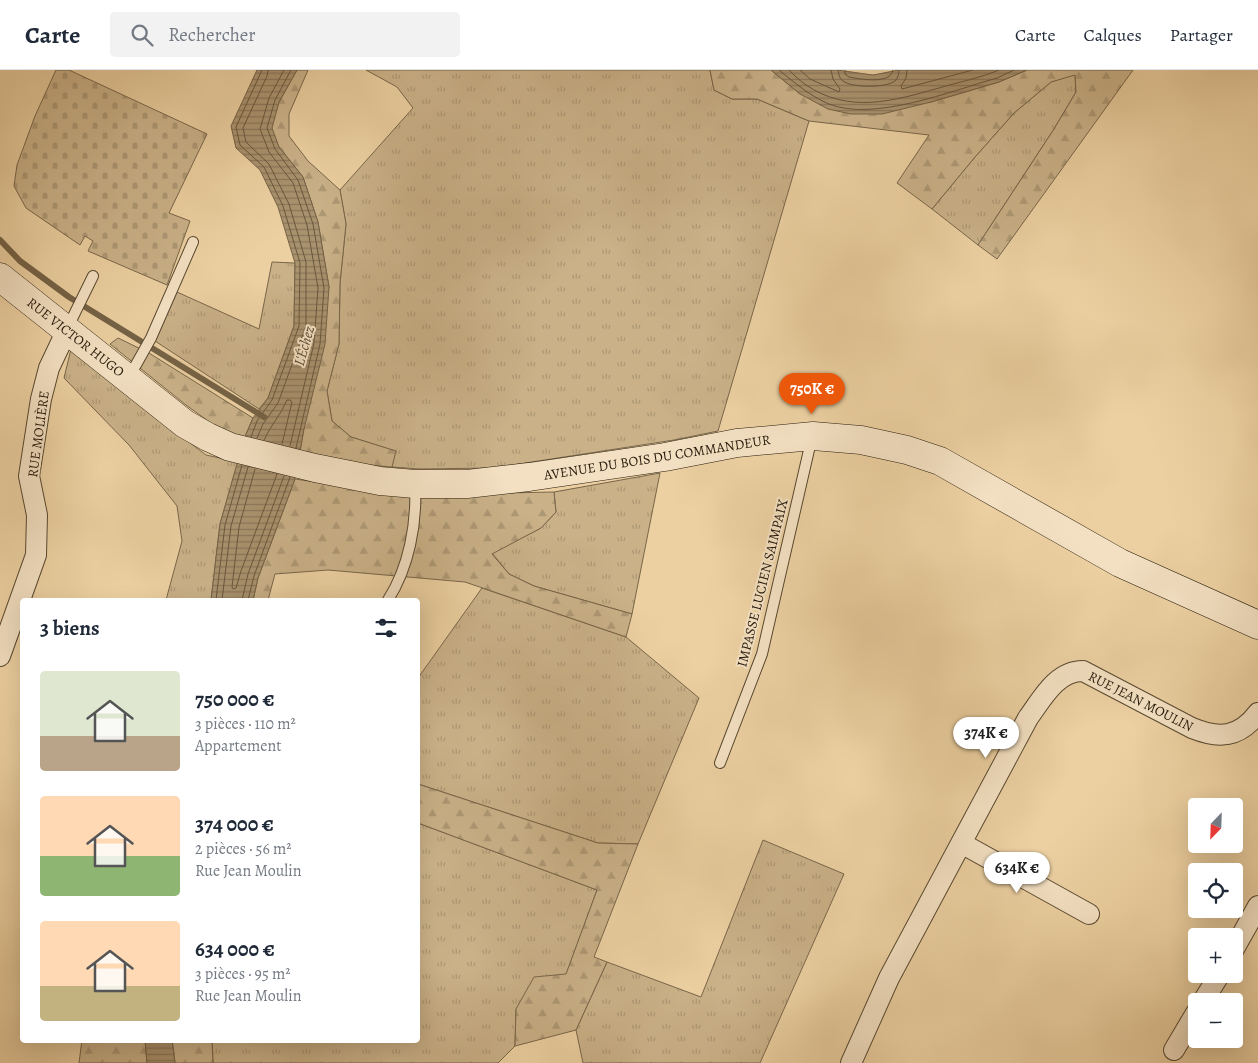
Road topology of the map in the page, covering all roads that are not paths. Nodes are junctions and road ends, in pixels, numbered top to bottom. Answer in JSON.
{"nodes":[{"id":1,"x":193,"y":242,"type":"dead end"},
{"id":2,"x":93,"y":276,"type":"dead end"},
{"id":3,"x":0,"y":277,"type":"edge"},
{"id":4,"x":71,"y":321,"type":"junction"},
{"id":5,"x":128,"y":378,"type":"junction"},
{"id":6,"x":812,"y":436,"type":"junction"},
{"id":7,"x":314,"y":468,"type":"joint"},
{"id":8,"x":415,"y":484,"type":"junction"},
{"id":9,"x":389,"y":598,"type":"edge"},
{"id":10,"x":1257,"y":620,"type":"edge"},
{"id":11,"x":4,"y":631,"type":"edge"},
{"id":12,"x":0,"y":656,"type":"edge"},
{"id":13,"x":1255,"y":724,"type":"edge"},
{"id":14,"x":720,"y":763,"type":"dead end"},
{"id":15,"x":961,"y":844,"type":"junction"},
{"id":16,"x":1258,"y":906,"type":"edge"},
{"id":17,"x":1089,"y":914,"type":"dead end"},
{"id":18,"x":1243,"y":933,"type":"edge"},
{"id":19,"x":1188,"y":1026,"type":"edge"},
{"id":20,"x":1174,"y":1050,"type":"dead end"},
{"id":21,"x":851,"y":1063,"type":"edge"}],
"edges":[{"from":1,"to":5,"type":"lane","name":"RUE VICTOR HUGO"},
{"from":2,"to":4,"type":"lane"},
{"from":3,"to":4,"type":"main road","name":"RUE VICTOR HUGO"},
{"from":4,"to":5,"type":"main road","name":"RUE VICTOR HUGO"},
{"from":4,"to":11,"type":"street","name":"RUE MOLIÈRE"},
{"from":5,"to":7,"type":"main road","name":"RUE VICTOR HUGO"},
{"from":6,"to":8,"type":"main road","name":"AVENUE DU BOIS DU COMMANDEUR"},
{"from":6,"to":10,"type":"main road","name":"AVENUE DU BOIS DU COMMANDEUR"},
{"from":6,"to":14,"type":"lane","name":"IMPASSE LUCIEN SAIMPAIX"},
{"from":7,"to":8,"type":"main road","name":"AVENUE DU BOIS DU COMMANDEUR"},
{"from":8,"to":9,"type":"lane"},
{"from":11,"to":12,"type":"street","name":"RUE MOLIÈRE"},
{"from":13,"to":15,"type":"street","name":"RUE JEAN MOULIN"},
{"from":15,"to":17,"type":"street"},
{"from":15,"to":21,"type":"street","name":"RUE JEAN MOULIN"},
{"from":16,"to":18,"type":"street"},
{"from":19,"to":20,"type":"street"}]}
